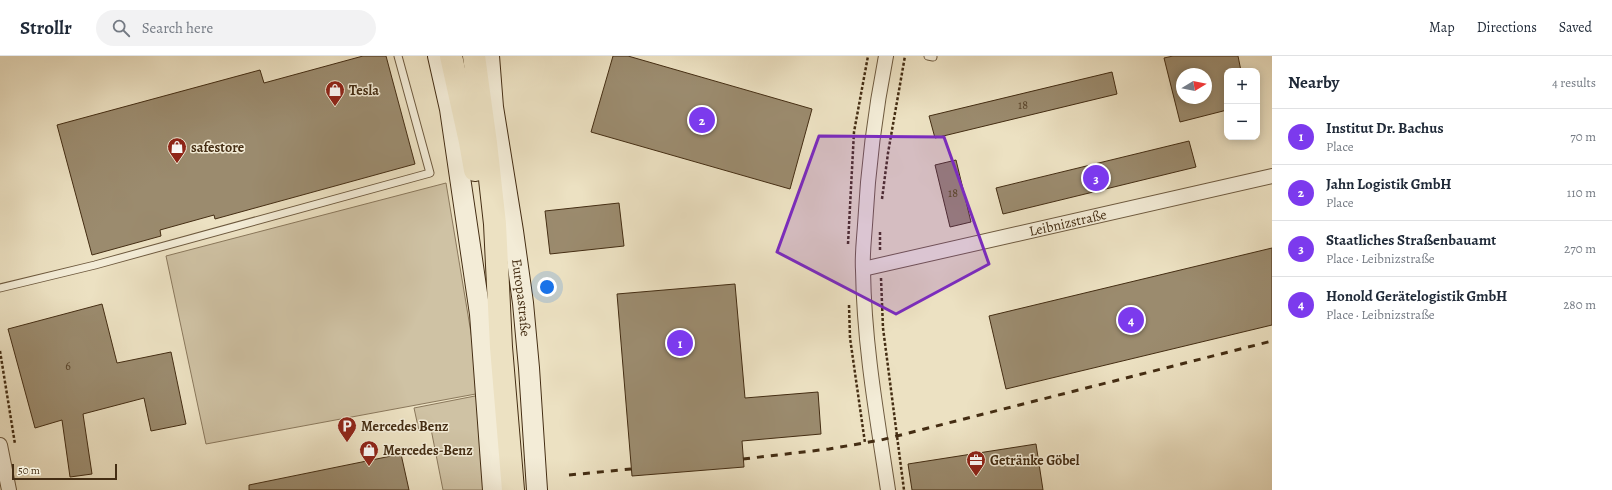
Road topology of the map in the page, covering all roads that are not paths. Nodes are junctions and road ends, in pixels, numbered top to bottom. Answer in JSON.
{"nodes":[{"id":1,"x":398,"y":56,"type":"edge"},
{"id":2,"x":438,"y":56,"type":"edge"},
{"id":3,"x":444,"y":56,"type":"edge"},
{"id":4,"x":451,"y":56,"type":"edge"},
{"id":5,"x":474,"y":56,"type":"edge"},
{"id":6,"x":481,"y":56,"type":"edge"},
{"id":7,"x":489,"y":56,"type":"edge"},
{"id":8,"x":886,"y":56,"type":"edge"},
{"id":9,"x":492,"y":107,"type":"junction"},
{"id":10,"x":450,"y":109,"type":"junction"},
{"id":11,"x":1272,"y":176,"type":"edge"},
{"id":12,"x":862,"y":268,"type":"junction"},
{"id":13,"x":0,"y":288,"type":"edge"},
{"id":14,"x":501,"y":347,"type":"junction"},
{"id":15,"x":0,"y":445,"type":"edge"},
{"id":16,"x":2,"y":467,"type":"edge"},
{"id":17,"x":9,"y":490,"type":"edge"},
{"id":18,"x":493,"y":490,"type":"edge"},
{"id":19,"x":512,"y":490,"type":"edge"},
{"id":20,"x":537,"y":490,"type":"edge"},
{"id":21,"x":888,"y":490,"type":"edge"}],
"edges":[{"from":1,"to":13,"type":"lane"},
{"from":2,"to":10,"type":"street"},
{"from":3,"to":10,"type":"highway"},
{"from":4,"to":14,"type":"highway","name":"Europastraße"},
{"from":5,"to":14,"type":"highway","name":"Europastraße"},
{"from":6,"to":9,"type":"highway"},
{"from":7,"to":9,"type":"street","name":"Europastraße"},
{"from":8,"to":12,"type":"street"},
{"from":9,"to":20,"type":"street","name":"Europastraße"},
{"from":10,"to":18,"type":"street"},
{"from":11,"to":12,"type":"street","name":"Leibnizstraße"},
{"from":12,"to":21,"type":"street"},
{"from":14,"to":19,"type":"highway","name":"Europastraße"},
{"from":15,"to":16,"type":"street"},
{"from":16,"to":17,"type":"street"}]}
